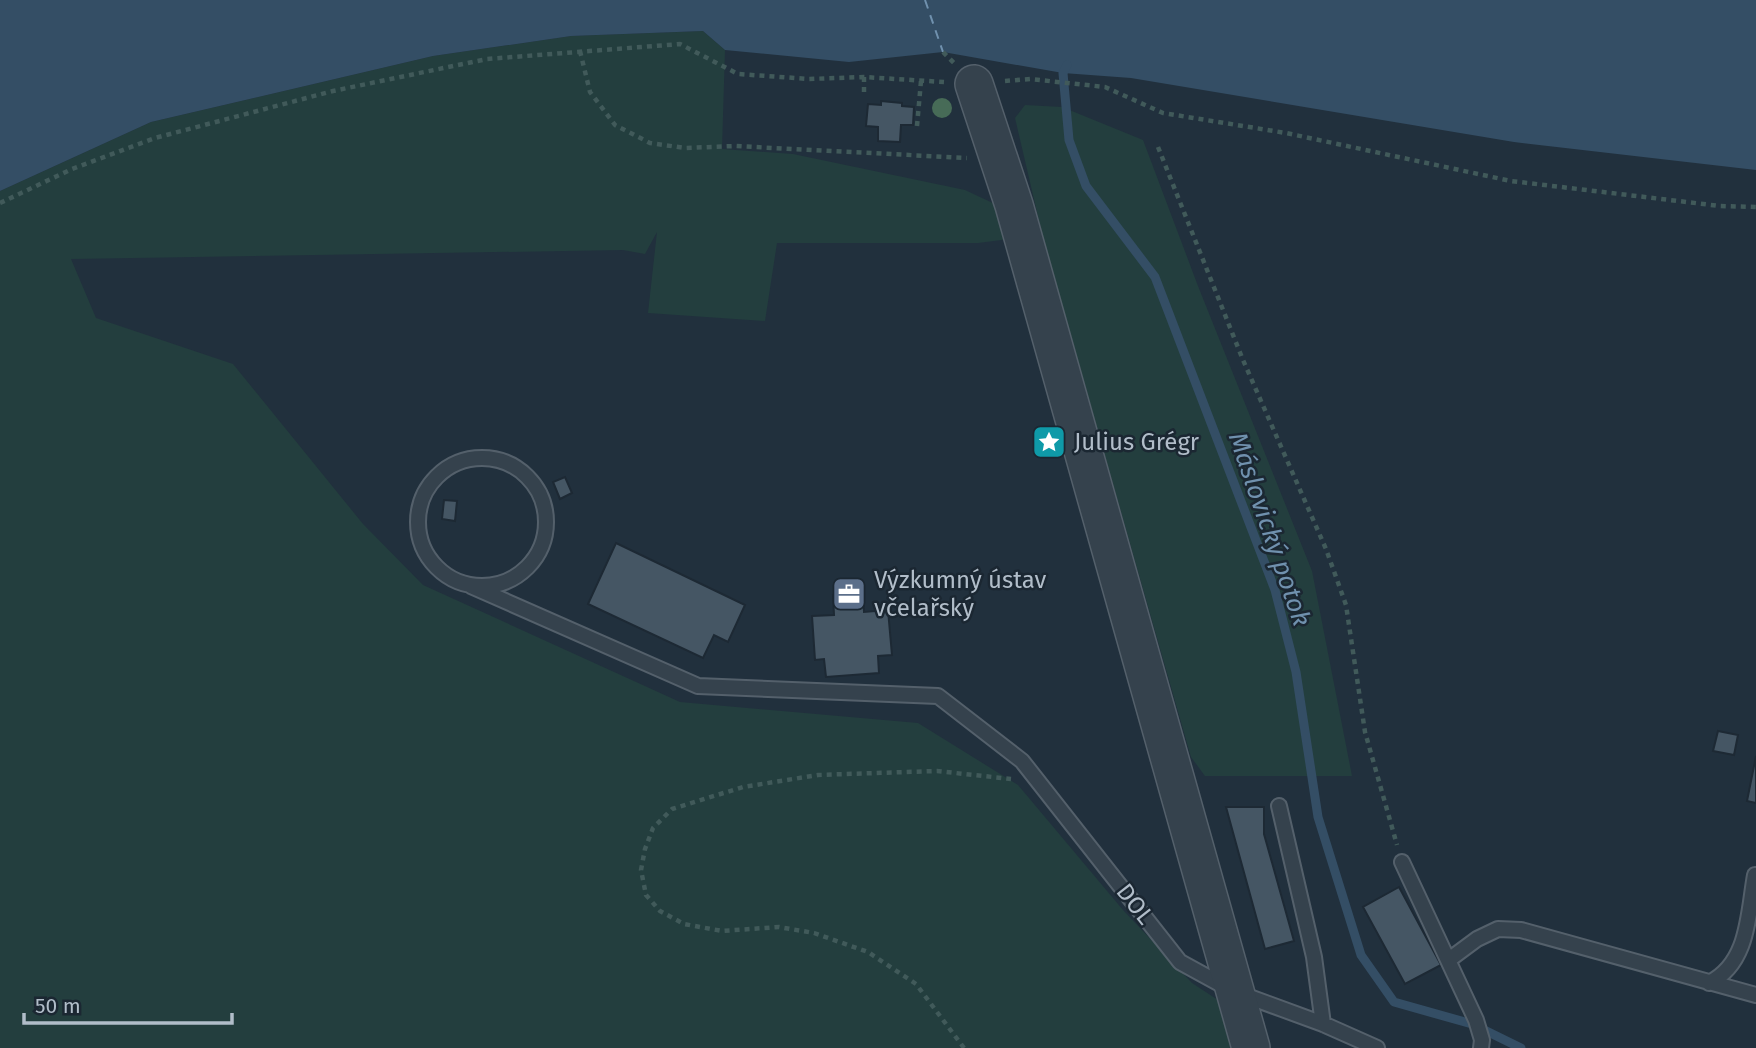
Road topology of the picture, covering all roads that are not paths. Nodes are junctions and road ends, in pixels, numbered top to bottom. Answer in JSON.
{"nodes":[{"id":1,"x":974,"y":83,"type":"dead end"},
{"id":2,"x":471,"y":586,"type":"junction"},
{"id":3,"x":1279,"y":806,"type":"dead end"},
{"id":4,"x":1402,"y":862,"type":"road end"},
{"id":5,"x":1755,"y":874,"type":"edge"},
{"id":6,"x":1450,"y":959,"type":"junction"},
{"id":7,"x":1709,"y":983,"type":"junction"},
{"id":8,"x":1233,"y":990,"type":"junction"},
{"id":9,"x":1756,"y":995,"type":"edge"},
{"id":10,"x":1323,"y":1024,"type":"junction"},
{"id":11,"x":1481,"y":1044,"type":"edge"},
{"id":12,"x":1251,"y":1048,"type":"edge"},
{"id":13,"x":1377,"y":1048,"type":"edge"}],
"edges":[{"from":1,"to":8,"type":"street"},
{"from":2,"to":2,"type":"lane"},
{"from":2,"to":8,"type":"lane","name":"DOL"},
{"from":3,"to":10,"type":"lane"},
{"from":4,"to":6,"type":"lane"},
{"from":5,"to":7,"type":"lane"},
{"from":6,"to":7,"type":"lane"},
{"from":6,"to":11,"type":"lane"},
{"from":7,"to":9,"type":"lane"},
{"from":8,"to":10,"type":"lane","name":"DOL"},
{"from":8,"to":12,"type":"street"},
{"from":10,"to":13,"type":"lane","name":"DOL"}]}
